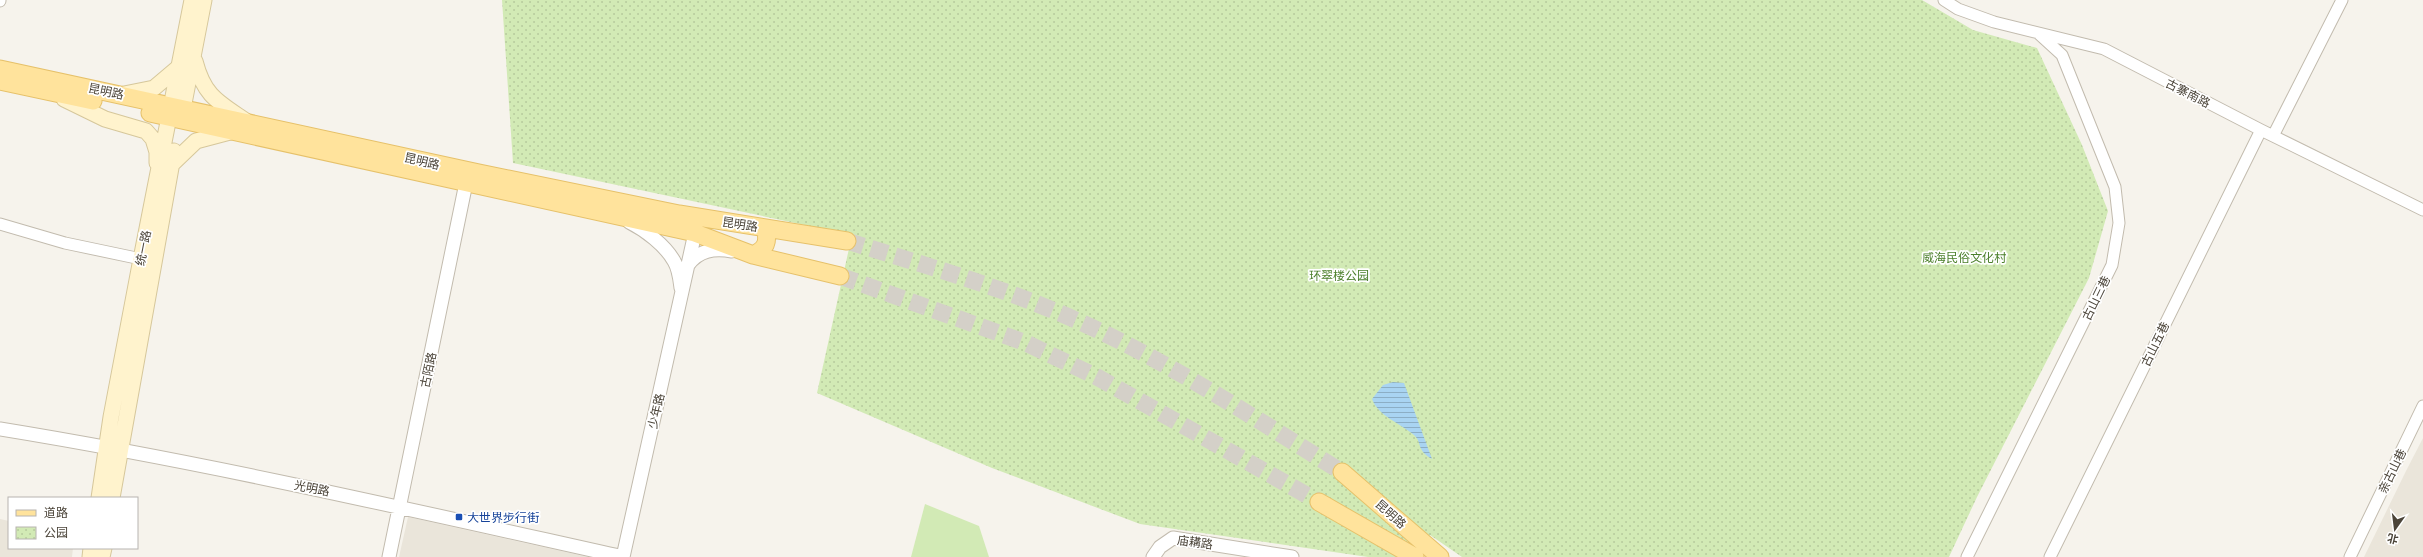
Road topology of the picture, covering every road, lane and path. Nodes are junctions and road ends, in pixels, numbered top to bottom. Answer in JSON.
{"nodes":[{"id":1,"x":192,"y":0,"type":"edge"},
{"id":2,"x":204,"y":0,"type":"edge"},
{"id":3,"x":1944,"y":0,"type":"edge"},
{"id":4,"x":2342,"y":0,"type":"edge"},
{"id":5,"x":2039,"y":34,"type":"junction"},
{"id":6,"x":193,"y":56,"type":"junction"},
{"id":7,"x":180,"y":66,"type":"junction"},
{"id":8,"x":0,"y":69,"type":"edge"},
{"id":9,"x":0,"y":81,"type":"edge"},
{"id":10,"x":51,"y":92,"type":"junction"},
{"id":11,"x":122,"y":95,"type":"junction"},
{"id":12,"x":177,"y":112,"type":"junction"},
{"id":13,"x":246,"y":122,"type":"junction"},
{"id":14,"x":2260,"y":130,"type":"junction"},
{"id":15,"x":232,"y":131,"type":"junction"},
{"id":16,"x":2273,"y":136,"type":"junction"},
{"id":17,"x":172,"y":164,"type":"junction"},
{"id":18,"x":158,"y":176,"type":"junction"},
{"id":19,"x":466,"y":183,"type":"junction"},
{"id":20,"x":2423,"y":210,"type":"edge"},
{"id":21,"x":679,"y":214,"type":"junction"},
{"id":22,"x":617,"y":215,"type":"junction"},
{"id":23,"x":0,"y":224,"type":"edge"},
{"id":24,"x":765,"y":228,"type":"junction"},
{"id":25,"x":695,"y":233,"type":"junction"},
{"id":26,"x":847,"y":241,"type":"tunnel mouth"},
{"id":27,"x":753,"y":256,"type":"junction"},
{"id":28,"x":141,"y":259,"type":"junction"},
{"id":29,"x":688,"y":265,"type":"junction"},
{"id":30,"x":840,"y":276,"type":"tunnel mouth"},
{"id":31,"x":682,"y":292,"type":"junction"},
{"id":32,"x":2423,"y":406,"type":"edge"},
{"id":33,"x":0,"y":429,"type":"edge"},
{"id":34,"x":114,"y":448,"type":"junction"},
{"id":35,"x":1342,"y":472,"type":"tunnel mouth"},
{"id":36,"x":99,"y":497,"type":"edge"},
{"id":37,"x":112,"y":497,"type":"edge"},
{"id":38,"x":1319,"y":502,"type":"tunnel mouth"},
{"id":39,"x":400,"y":506,"type":"junction"},
{"id":40,"x":389,"y":557,"type":"edge"},
{"id":41,"x":623,"y":557,"type":"edge"},
{"id":42,"x":1153,"y":557,"type":"edge"},
{"id":43,"x":1292,"y":557,"type":"edge"},
{"id":44,"x":1415,"y":557,"type":"edge"},
{"id":45,"x":1440,"y":557,"type":"edge"},
{"id":46,"x":1967,"y":557,"type":"edge"},
{"id":47,"x":2050,"y":557,"type":"edge"},
{"id":48,"x":2350,"y":557,"type":"edge"}],
"edges":[{"from":1,"to":7,"type":"main road","name":"统一路"},
{"from":2,"to":6,"type":"main road","name":"统一路"},
{"from":3,"to":5,"type":"street","name":"古寨南路"},
{"from":4,"to":16,"type":"street"},
{"from":5,"to":14,"type":"street","name":"古寨南路"},
{"from":5,"to":46,"type":"street","name":"古山三巷"},
{"from":6,"to":12,"type":"main road","name":"统一路"},
{"from":6,"to":13,"type":"main road"},
{"from":7,"to":11,"type":"main road"},
{"from":7,"to":12,"type":"main road","name":"统一路"},
{"from":8,"to":11,"type":"main road","name":"昆明路"},
{"from":9,"to":10,"type":"main road","name":"昆明路"},
{"from":10,"to":12,"type":"main road","name":"昆明路"},
{"from":10,"to":18,"type":"main road"},
{"from":11,"to":12,"type":"main road","name":"昆明路"},
{"from":12,"to":13,"type":"main road","name":"昆明路"},
{"from":12,"to":15,"type":"main road","name":"昆明路"},
{"from":12,"to":17,"type":"main road","name":"统一路"},
{"from":12,"to":18,"type":"main road","name":"统一路"},
{"from":13,"to":21,"type":"main road","name":"昆明路"},
{"from":14,"to":16,"type":"street","name":"古寨南路"},
{"from":14,"to":47,"type":"street","name":"古山五巷"},
{"from":15,"to":17,"type":"main road"},
{"from":15,"to":19,"type":"main road","name":"昆明路"},
{"from":16,"to":20,"type":"street","name":"古寨南路"},
{"from":17,"to":34,"type":"main road","name":"统一路"},
{"from":18,"to":28,"type":"main road","name":"统一路"},
{"from":19,"to":22,"type":"main road","name":"昆明路"},
{"from":19,"to":39,"type":"street","name":"古陌路"},
{"from":21,"to":24,"type":"main road","name":"昆明路"},
{"from":21,"to":25,"type":"street"},
{"from":22,"to":25,"type":"main road","name":"昆明路"},
{"from":22,"to":31,"type":"street"},
{"from":23,"to":28,"type":"street"},
{"from":24,"to":26,"type":"main road","name":"昆明路"},
{"from":24,"to":27,"type":"main road"},
{"from":25,"to":27,"type":"main road","name":"昆明路"},
{"from":25,"to":29,"type":"street","name":"少年路"},
{"from":27,"to":29,"type":"street"},
{"from":27,"to":30,"type":"main road","name":"昆明路"},
{"from":28,"to":34,"type":"main road","name":"统一路"},
{"from":29,"to":31,"type":"street","name":"少年路"},
{"from":31,"to":41,"type":"street","name":"少年路"},
{"from":32,"to":48,"type":"street","name":"亲古山巷"},
{"from":33,"to":34,"type":"street","name":"光明路"},
{"from":34,"to":36,"type":"main road","name":"统一路"},
{"from":34,"to":37,"type":"main road","name":"统一路"},
{"from":34,"to":39,"type":"street","name":"光明路"},
{"from":35,"to":45,"type":"main road","name":"昆明路"},
{"from":38,"to":44,"type":"main road","name":"昆明路"},
{"from":39,"to":40,"type":"street","name":"古陌路"},
{"from":39,"to":41,"type":"street","name":"光明路"},
{"from":42,"to":43,"type":"street","name":"庙耩路"}]}
